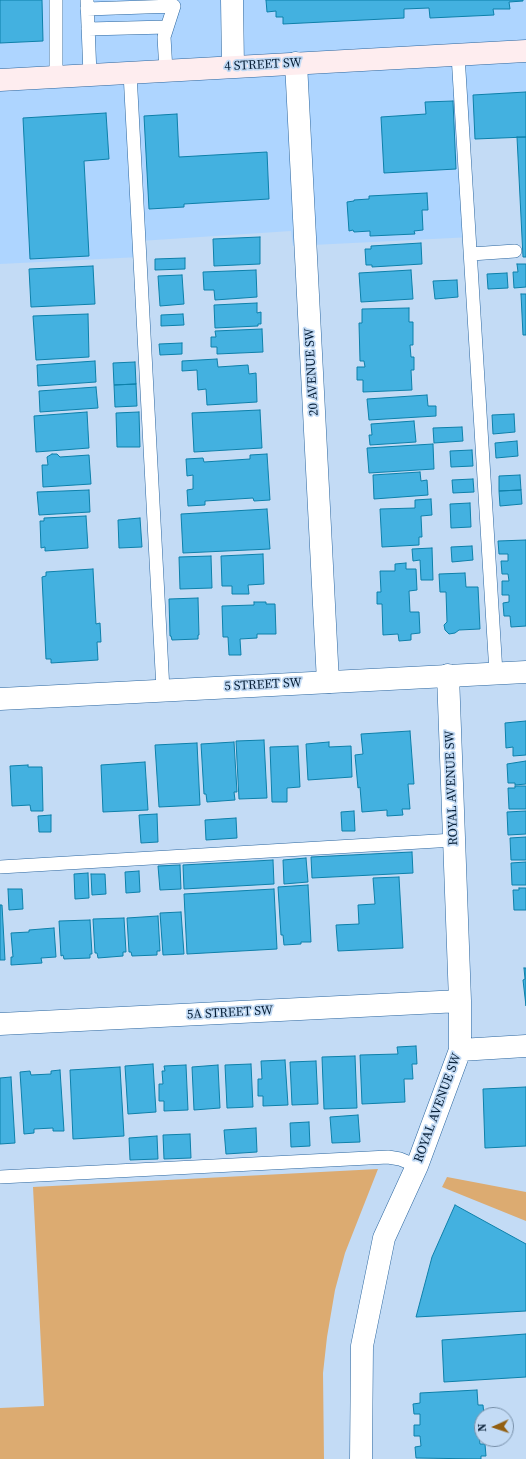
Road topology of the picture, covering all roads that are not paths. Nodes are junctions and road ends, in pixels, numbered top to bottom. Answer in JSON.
{"nodes":[{"id":1,"x":56,"y":0,"type":"edge"},
{"id":2,"x":232,"y":0,"type":"edge"},
{"id":3,"x":87,"y":4,"type":"edge"},
{"id":4,"x":167,"y":27,"type":"junction"},
{"id":5,"x":88,"y":29,"type":"junction"},
{"id":6,"x":526,"y":51,"type":"edge"},
{"id":7,"x":458,"y":55,"type":"junction"},
{"id":8,"x":296,"y":63,"type":"junction"},
{"id":9,"x":233,"y":66,"type":"junction"},
{"id":10,"x":166,"y":71,"type":"junction"},
{"id":11,"x":130,"y":73,"type":"junction"},
{"id":12,"x":90,"y":75,"type":"junction"},
{"id":13,"x":56,"y":77,"type":"junction"},
{"id":14,"x":0,"y":80,"type":"edge"},
{"id":15,"x":515,"y":251,"type":"dead end"},
{"id":16,"x":471,"y":254,"type":"junction"},
{"id":17,"x":526,"y":672,"type":"edge"},
{"id":18,"x":496,"y":673,"type":"junction"},
{"id":19,"x":448,"y":675,"type":"junction"},
{"id":20,"x":328,"y":682,"type":"junction"},
{"id":21,"x":164,"y":690,"type":"junction"},
{"id":22,"x":0,"y":699,"type":"edge"},
{"id":23,"x":454,"y":840,"type":"junction"},
{"id":24,"x":0,"y":867,"type":"edge"},
{"id":25,"x":460,"y":1001,"type":"junction"},
{"id":26,"x":0,"y":1024,"type":"edge"},
{"id":27,"x":526,"y":1046,"type":"edge"},
{"id":28,"x":460,"y":1050,"type":"junction"},
{"id":29,"x":417,"y":1166,"type":"junction"},
{"id":30,"x":0,"y":1177,"type":"edge"},
{"id":31,"x":361,"y":1459,"type":"edge"}],
"edges":[{"from":1,"to":13,"type":"lane"},
{"from":2,"to":9,"type":"street"},
{"from":3,"to":4,"type":"lane"},
{"from":3,"to":5,"type":"lane"},
{"from":4,"to":5,"type":"lane"},
{"from":4,"to":10,"type":"lane"},
{"from":5,"to":12,"type":"lane"},
{"from":6,"to":7,"type":"main road","name":"4 STREET SW"},
{"from":7,"to":8,"type":"main road","name":"4 STREET SW"},
{"from":7,"to":16,"type":"lane"},
{"from":8,"to":9,"type":"main road","name":"4 STREET SW"},
{"from":8,"to":20,"type":"street","name":"20 AVENUE SW"},
{"from":9,"to":10,"type":"main road","name":"4 STREET SW"},
{"from":10,"to":11,"type":"main road","name":"4 STREET SW"},
{"from":11,"to":12,"type":"main road","name":"4 STREET SW"},
{"from":11,"to":21,"type":"lane"},
{"from":12,"to":13,"type":"main road","name":"4 STREET SW"},
{"from":13,"to":14,"type":"main road","name":"4 STREET SW"},
{"from":15,"to":16,"type":"lane"},
{"from":16,"to":18,"type":"lane"},
{"from":17,"to":18,"type":"street","name":"5 STREET SW"},
{"from":18,"to":19,"type":"street","name":"5 STREET SW"},
{"from":19,"to":20,"type":"street","name":"5 STREET SW"},
{"from":19,"to":23,"type":"street","name":"ROYAL AVENUE SW"},
{"from":20,"to":21,"type":"street","name":"5 STREET SW"},
{"from":21,"to":22,"type":"street","name":"5 STREET SW"},
{"from":23,"to":24,"type":"lane"},
{"from":23,"to":25,"type":"street","name":"ROYAL AVENUE SW"},
{"from":25,"to":26,"type":"street","name":"5A STREET SW"},
{"from":25,"to":28,"type":"street","name":"ROYAL AVENUE SW"},
{"from":27,"to":28,"type":"street"},
{"from":28,"to":29,"type":"street","name":"ROYAL AVENUE SW"},
{"from":29,"to":30,"type":"lane"},
{"from":29,"to":31,"type":"street","name":"ROYAL AVENUE SW"}]}
